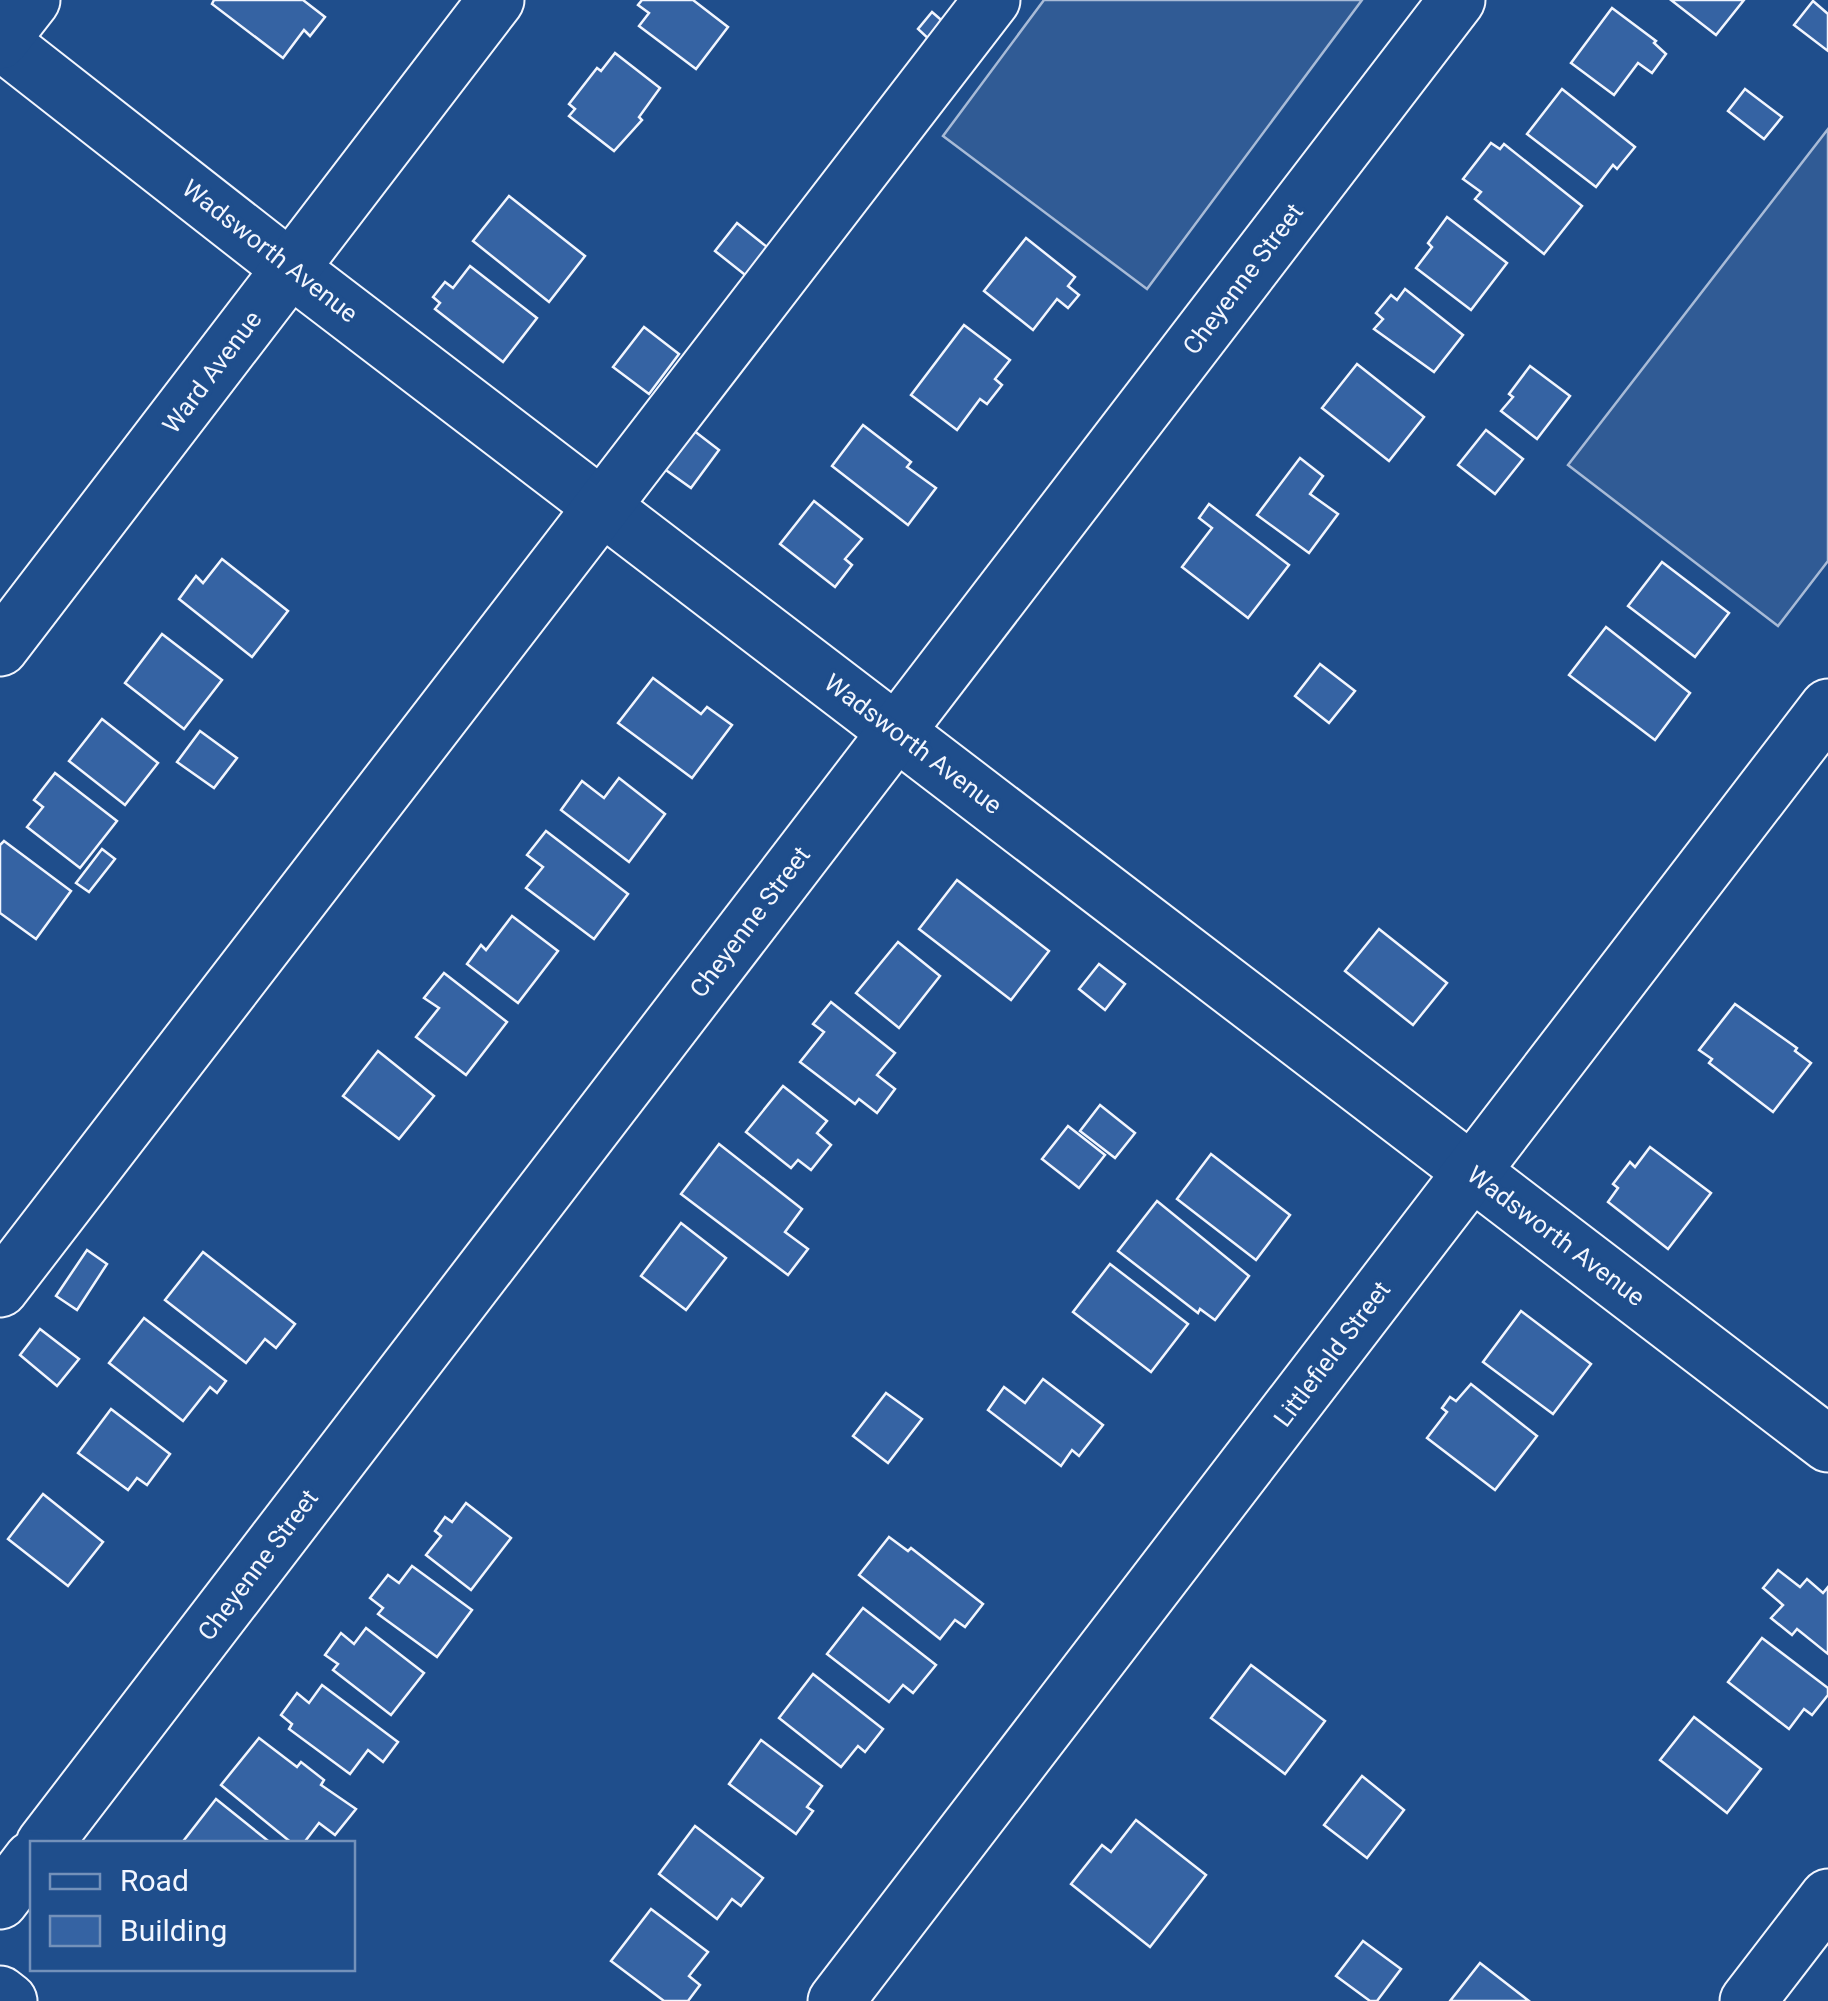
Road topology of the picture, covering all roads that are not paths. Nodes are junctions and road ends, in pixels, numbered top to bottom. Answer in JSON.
{"nodes":[{"id":1,"x":32,"y":0,"type":"edge"},
{"id":2,"x":496,"y":0,"type":"edge"},
{"id":3,"x":992,"y":0,"type":"edge"},
{"id":4,"x":1457,"y":0,"type":"edge"},
{"id":5,"x":0,"y":41,"type":"edge"},
{"id":6,"x":291,"y":269,"type":"junction"},
{"id":7,"x":602,"y":506,"type":"junction"},
{"id":8,"x":0,"y":648,"type":"edge"},
{"id":9,"x":1828,"y":707,"type":"edge"},
{"id":10,"x":896,"y":731,"type":"junction"},
{"id":11,"x":1472,"y":1171,"type":"junction"},
{"id":12,"x":0,"y":1289,"type":"edge"},
{"id":13,"x":1828,"y":1444,"type":"edge"},
{"id":14,"x":46,"y":1841,"type":"edge"},
{"id":15,"x":30,"y":1861,"type":"edge"},
{"id":16,"x":1828,"y":1897,"type":"edge"},
{"id":17,"x":0,"y":1901,"type":"edge"},
{"id":18,"x":0,"y":1994,"type":"edge"},
{"id":19,"x":9,"y":2001,"type":"edge"},
{"id":20,"x":836,"y":2001,"type":"edge"},
{"id":21,"x":1748,"y":2001,"type":"edge"}],
"edges":[{"from":1,"to":5,"type":"street"},
{"from":2,"to":6,"type":"street","name":"Ward Avenue"},
{"from":3,"to":7,"type":"street"},
{"from":4,"to":10,"type":"street","name":"Cheyenne Street"},
{"from":5,"to":6,"type":"street","name":"Wadsworth Avenue"},
{"from":6,"to":7,"type":"street","name":"Wadsworth Avenue"},
{"from":6,"to":8,"type":"street","name":"Ward Avenue"},
{"from":7,"to":10,"type":"street","name":"Wadsworth Avenue"},
{"from":7,"to":12,"type":"street"},
{"from":9,"to":11,"type":"street","name":"Littlefield Street"},
{"from":10,"to":11,"type":"street","name":"Wadsworth Avenue"},
{"from":10,"to":14,"type":"street","name":"Cheyenne Street"},
{"from":11,"to":13,"type":"street","name":"Wadsworth Avenue"},
{"from":11,"to":20,"type":"street","name":"Littlefield Street"},
{"from":15,"to":17,"type":"street"},
{"from":16,"to":21,"type":"street"},
{"from":18,"to":19,"type":"street"}]}
